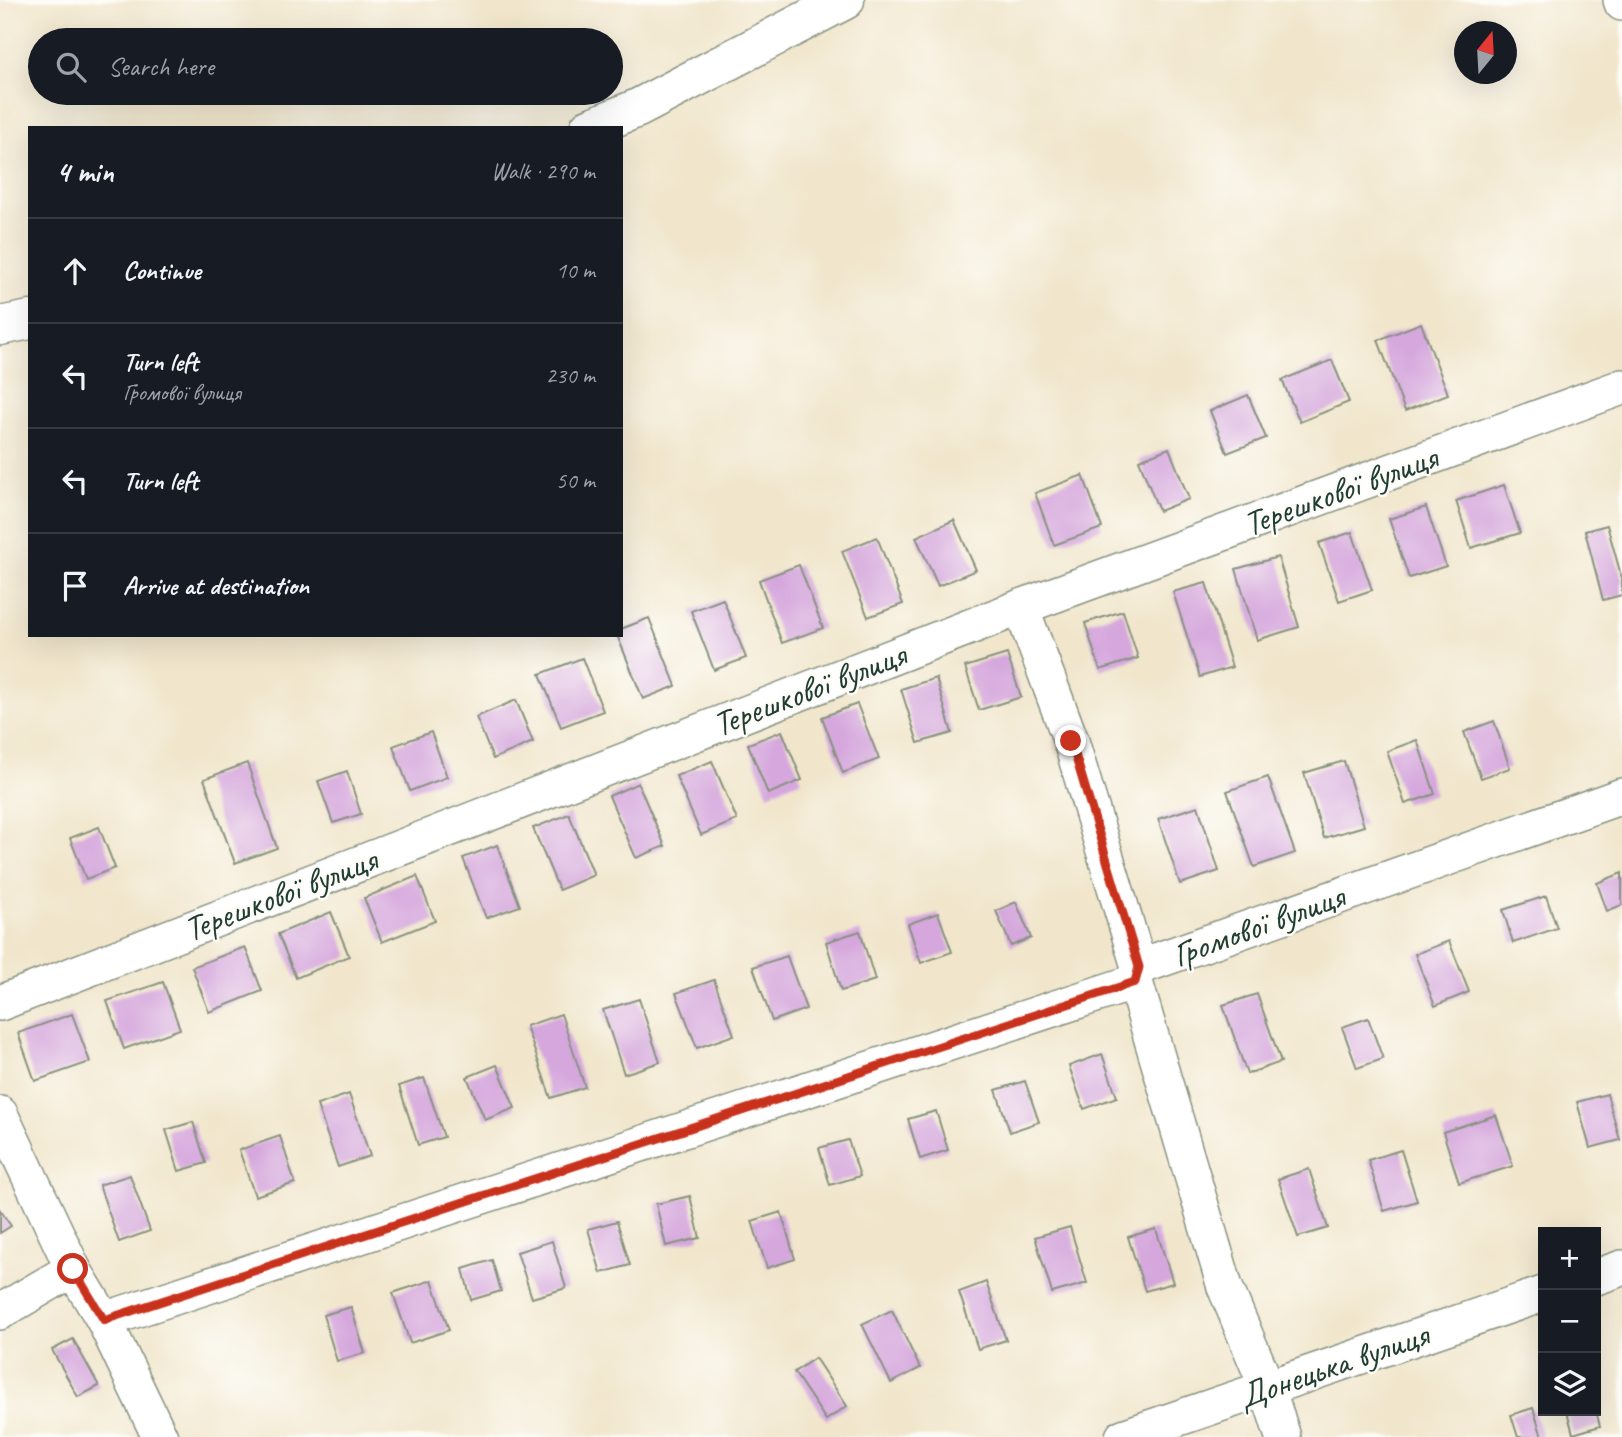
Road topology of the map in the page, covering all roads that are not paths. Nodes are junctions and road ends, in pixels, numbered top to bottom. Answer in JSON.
{"nodes":[{"id":1,"x":845,"y":0,"type":"edge"},
{"id":2,"x":594,"y":126,"type":"edge"},
{"id":3,"x":28,"y":320,"type":"edge"},
{"id":4,"x":0,"y":326,"type":"edge"},
{"id":5,"x":1622,"y":387,"type":"edge"},
{"id":6,"x":1021,"y":607,"type":"junction"},
{"id":7,"x":1622,"y":796,"type":"edge"},
{"id":8,"x":1137,"y":975,"type":"junction"},
{"id":9,"x":0,"y":1003,"type":"edge"},
{"id":10,"x":0,"y":1114,"type":"edge"},
{"id":11,"x":1622,"y":1268,"type":"edge"},
{"id":12,"x":73,"y":1269,"type":"junction"},
{"id":13,"x":1601,"y":1275,"type":"edge"},
{"id":14,"x":1538,"y":1296,"type":"edge"},
{"id":15,"x":0,"y":1312,"type":"edge"},
{"id":16,"x":104,"y":1320,"type":"junction"},
{"id":17,"x":1267,"y":1387,"type":"junction"},
{"id":18,"x":160,"y":1437,"type":"edge"},
{"id":19,"x":1122,"y":1437,"type":"edge"},
{"id":20,"x":1283,"y":1437,"type":"edge"}],
"edges":[{"from":1,"to":2,"type":"street"},
{"from":3,"to":4,"type":"street"},
{"from":5,"to":6,"type":"street","name":"Терешкової вулиця"},
{"from":6,"to":8,"type":"street"},
{"from":6,"to":9,"type":"street","name":"Терешкової вулиця"},
{"from":7,"to":8,"type":"street","name":"Громової вулиця"},
{"from":8,"to":16,"type":"street","name":"Громової вулиця"},
{"from":8,"to":17,"type":"street"},
{"from":10,"to":12,"type":"street"},
{"from":11,"to":13,"type":"street"},
{"from":12,"to":15,"type":"street"},
{"from":12,"to":16,"type":"street"},
{"from":14,"to":17,"type":"street","name":"Донецька вулиця"},
{"from":16,"to":18,"type":"street"},
{"from":17,"to":19,"type":"street","name":"Донецька вулиця"},
{"from":17,"to":20,"type":"street"}]}
